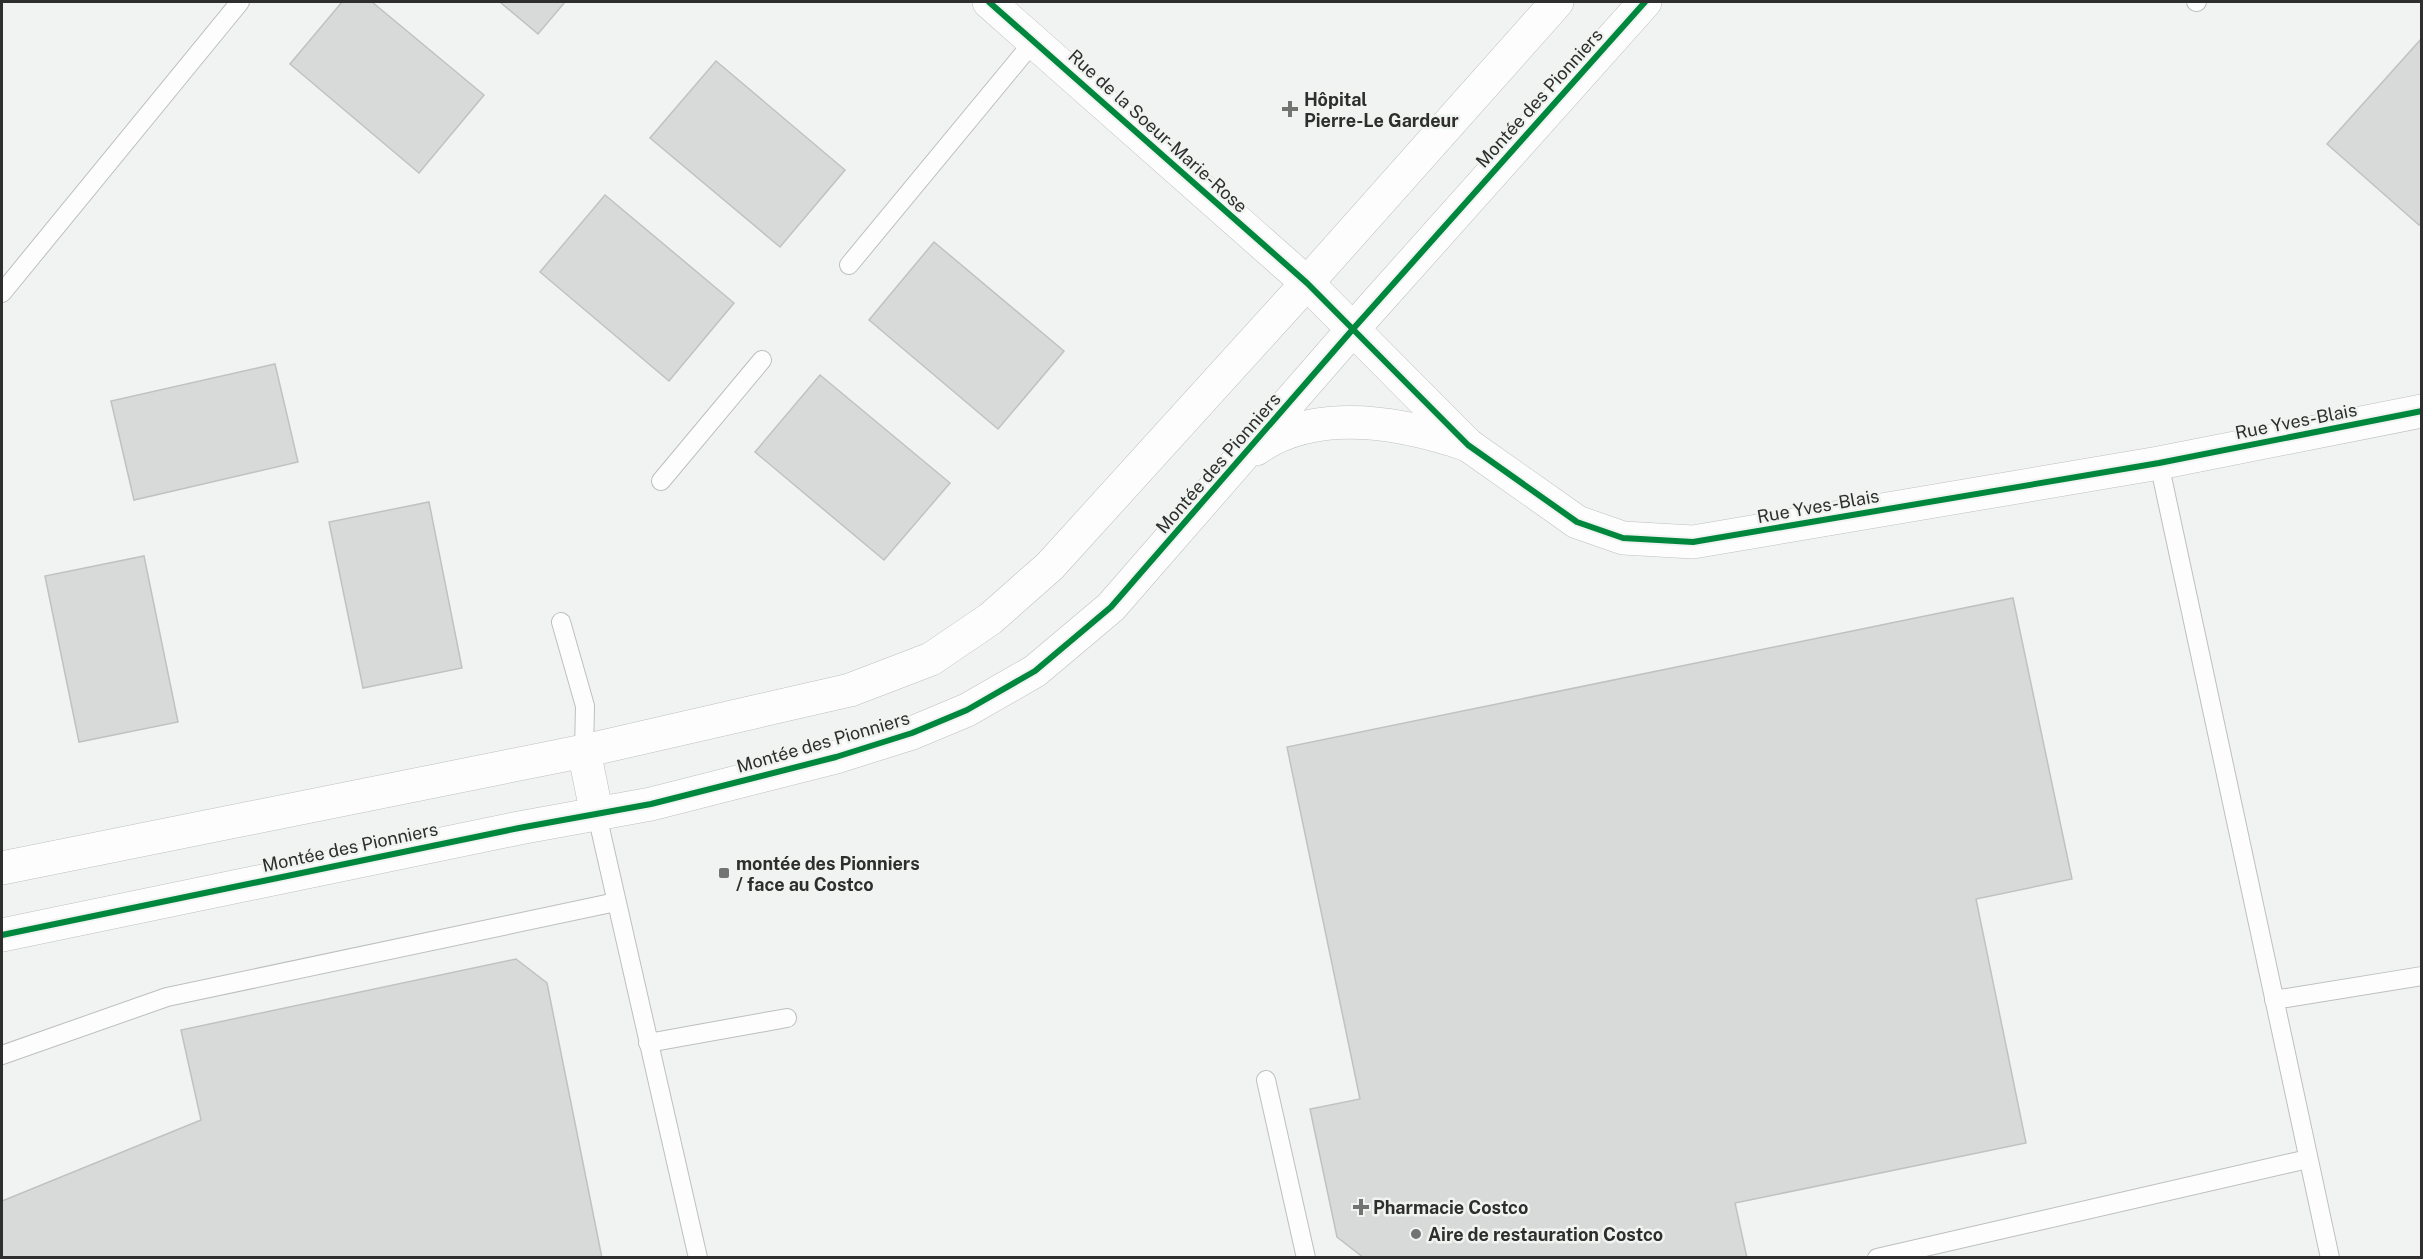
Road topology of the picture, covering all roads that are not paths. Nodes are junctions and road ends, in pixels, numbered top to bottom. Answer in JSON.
{"nodes":[{"id":1,"x":240,"y":2,"type":"edge"},
{"id":2,"x":988,"y":2,"type":"edge"},
{"id":3,"x":1557,"y":2,"type":"edge"},
{"id":4,"x":1645,"y":2,"type":"edge"},
{"id":5,"x":1034,"y":41,"type":"junction"},
{"id":6,"x":849,"y":265,"type":"dead end"},
{"id":7,"x":1307,"y":283,"type":"junction"},
{"id":8,"x":2,"y":293,"type":"edge"},
{"id":9,"x":1353,"y":329,"type":"junction"},
{"id":10,"x":762,"y":360,"type":"dead end"},
{"id":11,"x":2421,"y":411,"type":"edge"},
{"id":12,"x":1468,"y":445,"type":"junction"},
{"id":13,"x":1240,"y":461,"type":"junction"},
{"id":14,"x":2159,"y":463,"type":"junction"},
{"id":15,"x":661,"y":480,"type":"dead end"},
{"id":16,"x":561,"y":622,"type":"dead end"},
{"id":17,"x":584,"y":751,"type":"junction"},
{"id":18,"x":597,"y":814,"type":"junction"},
{"id":19,"x":2,"y":868,"type":"edge"},
{"id":20,"x":616,"y":902,"type":"junction"},
{"id":21,"x":2,"y":935,"type":"edge"},
{"id":22,"x":2421,"y":976,"type":"edge"},
{"id":23,"x":2274,"y":1000,"type":"junction"},
{"id":24,"x":788,"y":1018,"type":"dead end"},
{"id":25,"x":648,"y":1043,"type":"junction"},
{"id":26,"x":2,"y":1055,"type":"edge"},
{"id":27,"x":1266,"y":1080,"type":"dead end"},
{"id":28,"x":2308,"y":1159,"type":"junction"},
{"id":29,"x":698,"y":1257,"type":"edge"},
{"id":30,"x":1306,"y":1257,"type":"edge"},
{"id":31,"x":1877,"y":1257,"type":"edge"},
{"id":32,"x":2330,"y":1257,"type":"edge"}],
"edges":[{"from":1,"to":8,"type":"lane"},
{"from":2,"to":5,"type":"street","name":"Rue de la Soeur-Marie-Rose"},
{"from":3,"to":7,"type":"street"},
{"from":4,"to":9,"type":"street","name":"Montée des Pionniers"},
{"from":5,"to":6,"type":"lane"},
{"from":5,"to":7,"type":"street","name":"Rue de la Soeur-Marie-Rose"},
{"from":7,"to":9,"type":"street","name":"Rue Yves-Blais"},
{"from":7,"to":17,"type":"street"},
{"from":9,"to":12,"type":"street","name":"Rue Yves-Blais"},
{"from":9,"to":13,"type":"street","name":"Montée des Pionniers"},
{"from":10,"to":15,"type":"lane"},
{"from":11,"to":14,"type":"street","name":"Rue Yves-Blais"},
{"from":12,"to":13,"type":"street"},
{"from":12,"to":14,"type":"street","name":"Rue Yves-Blais"},
{"from":13,"to":18,"type":"street","name":"Montée des Pionniers"},
{"from":14,"to":23,"type":"lane"},
{"from":16,"to":17,"type":"lane"},
{"from":17,"to":18,"type":"street"},
{"from":17,"to":19,"type":"street"},
{"from":18,"to":20,"type":"lane"},
{"from":18,"to":21,"type":"street","name":"Montée des Pionniers"},
{"from":20,"to":25,"type":"lane"},
{"from":20,"to":26,"type":"lane"},
{"from":22,"to":23,"type":"lane"},
{"from":23,"to":28,"type":"lane"},
{"from":24,"to":25,"type":"lane"},
{"from":25,"to":29,"type":"lane"},
{"from":27,"to":30,"type":"lane"},
{"from":28,"to":31,"type":"lane"},
{"from":28,"to":32,"type":"lane"}]}
